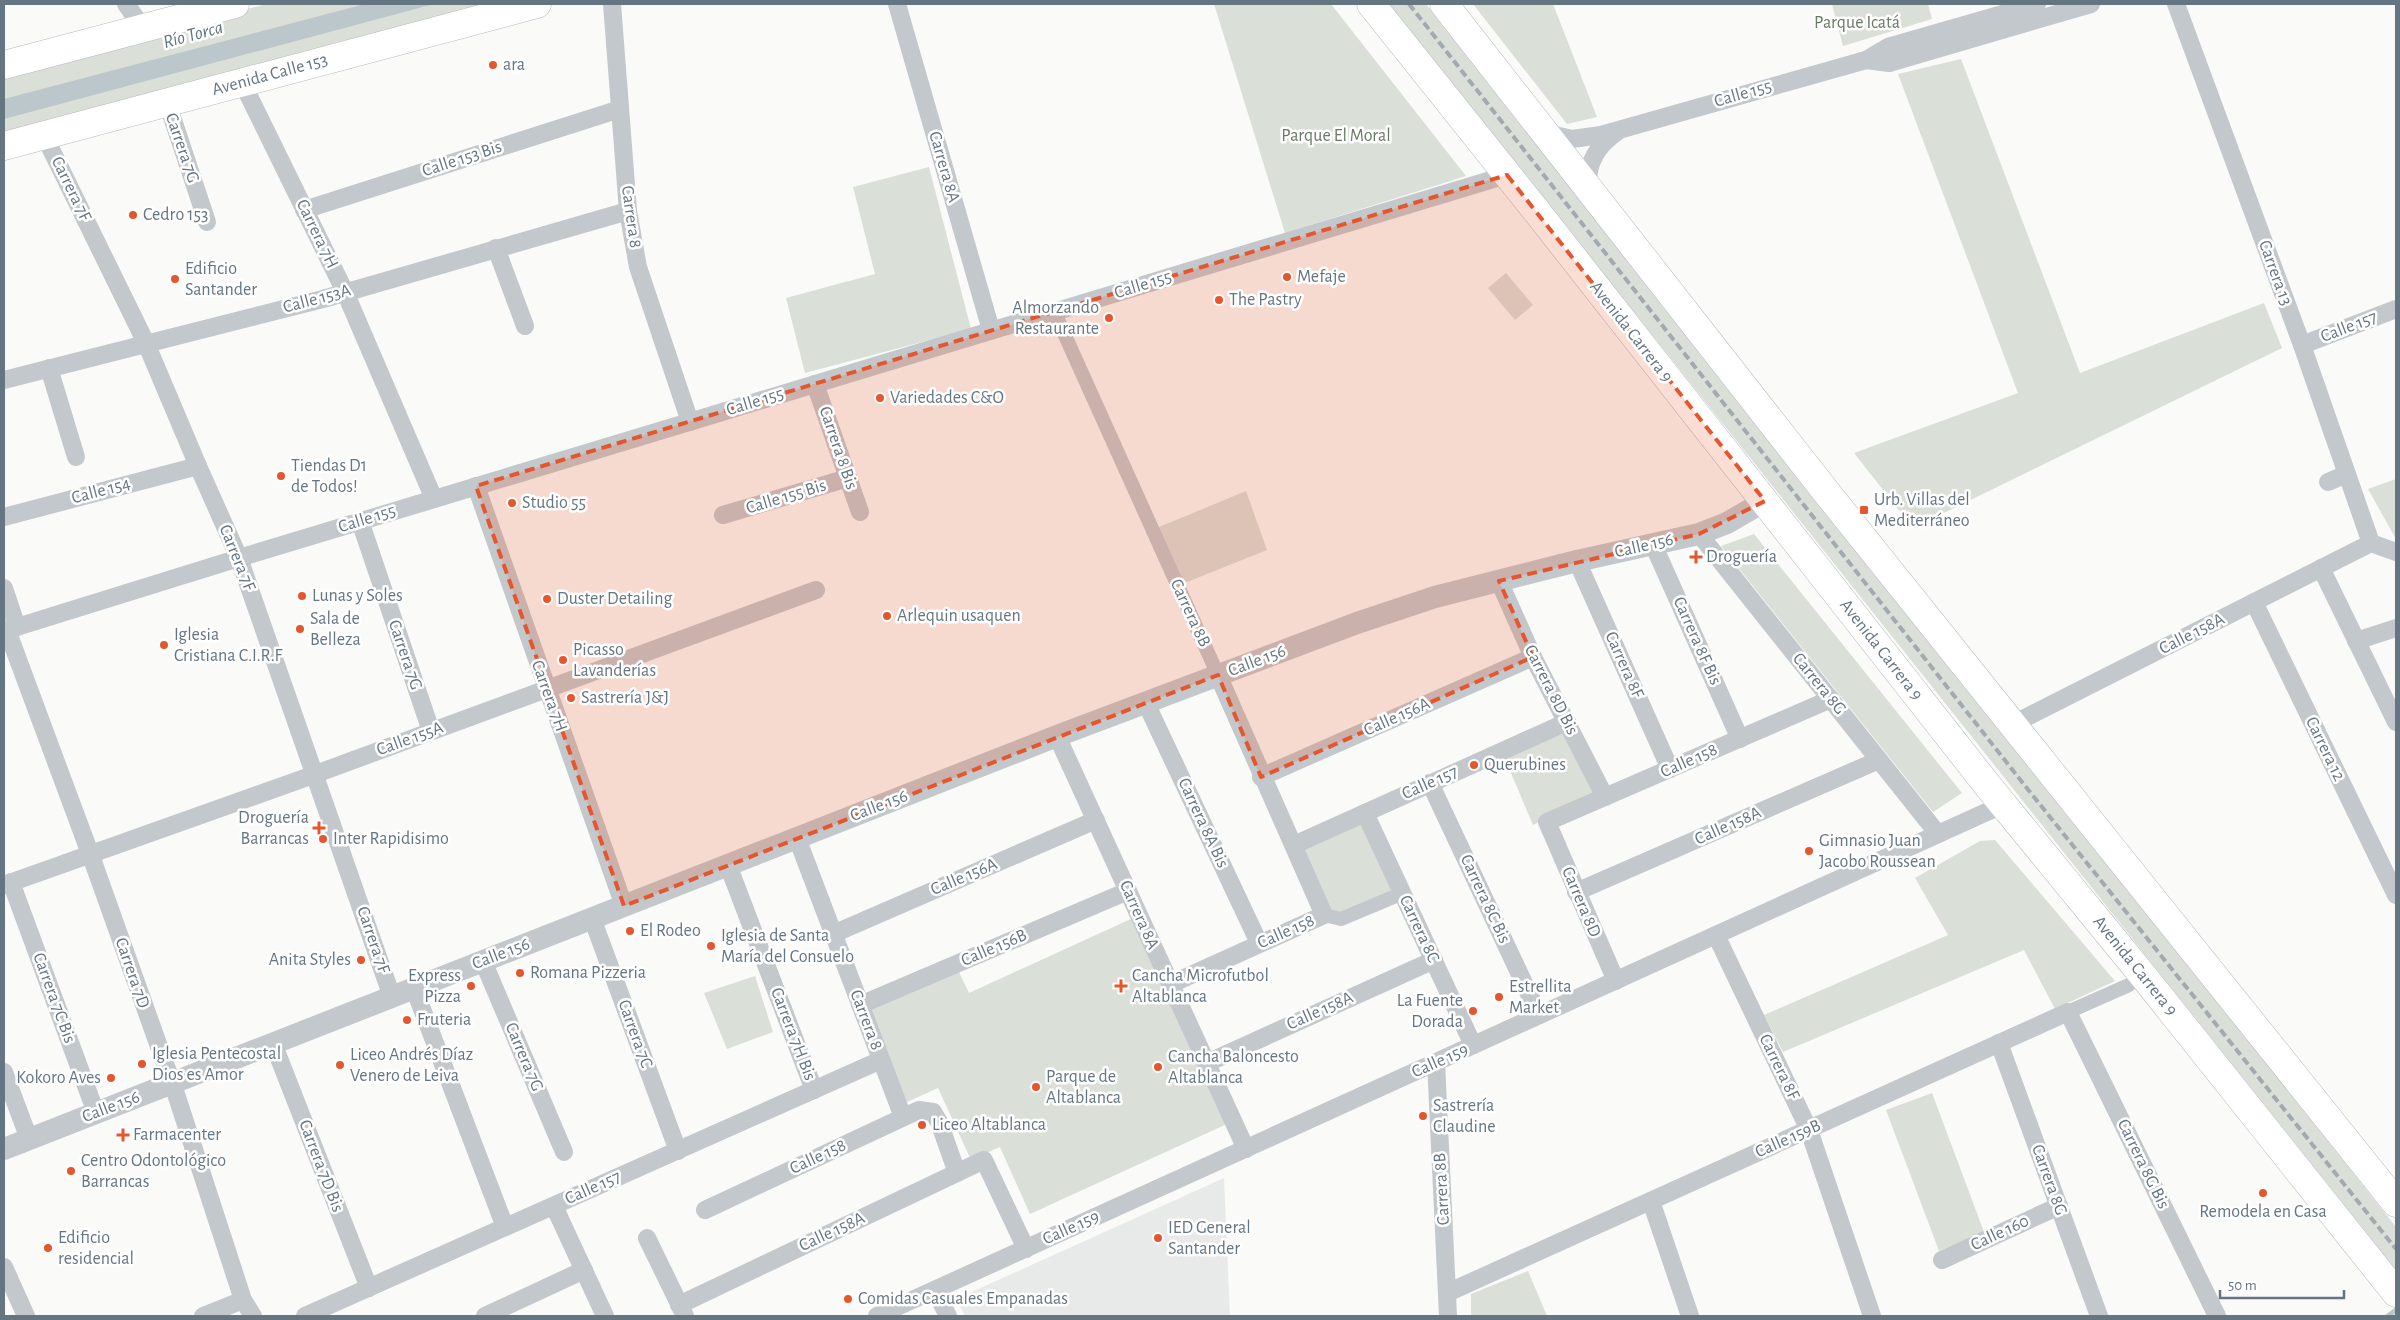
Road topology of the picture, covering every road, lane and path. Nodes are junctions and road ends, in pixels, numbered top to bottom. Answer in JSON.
{"nodes":[{"id":1,"x":126,"y":4,"type":"edge"},
{"id":2,"x":235,"y":4,"type":"edge"},
{"id":3,"x":537,"y":4,"type":"edge"},
{"id":4,"x":612,"y":4,"type":"edge"},
{"id":5,"x":898,"y":4,"type":"edge"},
{"id":6,"x":1370,"y":4,"type":"edge"},
{"id":7,"x":1444,"y":4,"type":"edge"},
{"id":8,"x":2037,"y":4,"type":"edge"},
{"id":9,"x":2092,"y":4,"type":"edge"},
{"id":10,"x":2176,"y":4,"type":"edge"},
{"id":11,"x":143,"y":28,"type":"junction"},
{"id":12,"x":1866,"y":60,"type":"junction"},
{"id":13,"x":5,"y":63,"type":"edge"},
{"id":14,"x":242,"y":82,"type":"junction"},
{"id":15,"x":167,"y":102,"type":"junction"},
{"id":16,"x":620,"y":109,"type":"junction"},
{"id":17,"x":1621,"y":129,"type":"junction"},
{"id":18,"x":1546,"y":133,"type":"junction"},
{"id":19,"x":44,"y":135,"type":"junction"},
{"id":20,"x":4,"y":146,"type":"edge"},
{"id":21,"x":1507,"y":175,"type":"junction"},
{"id":22,"x":1588,"y":187,"type":"junction"},
{"id":23,"x":304,"y":210,"type":"junction"},
{"id":24,"x":628,"y":211,"type":"junction"},
{"id":25,"x":207,"y":222,"type":"dead end"},
{"id":26,"x":496,"y":248,"type":"junction"},
{"id":27,"x":345,"y":292,"type":"junction"},
{"id":28,"x":2396,"y":308,"type":"edge"},
{"id":29,"x":1054,"y":311,"type":"junction"},
{"id":30,"x":525,"y":326,"type":"dead end"},
{"id":31,"x":991,"y":330,"type":"junction"},
{"id":32,"x":146,"y":342,"type":"junction"},
{"id":33,"x":2302,"y":345,"type":"junction"},
{"id":34,"x":49,"y":368,"type":"junction"},
{"id":35,"x":4,"y":380,"type":"edge"},
{"id":36,"x":815,"y":384,"type":"junction"},
{"id":37,"x":690,"y":422,"type":"junction"},
{"id":38,"x":76,"y":457,"type":"dead end"},
{"id":39,"x":198,"y":466,"type":"junction"},
{"id":40,"x":2347,"y":474,"type":"junction"},
{"id":41,"x":848,"y":478,"type":"junction"},
{"id":42,"x":2328,"y":482,"type":"dead end"},
{"id":43,"x":476,"y":486,"type":"junction"},
{"id":44,"x":434,"y":499,"type":"junction"},
{"id":45,"x":1765,"y":501,"type":"junction"},
{"id":46,"x":860,"y":512,"type":"dead end"},
{"id":47,"x":723,"y":515,"type":"dead end"},
{"id":48,"x":4,"y":517,"type":"edge"},
{"id":49,"x":360,"y":521,"type":"junction"},
{"id":50,"x":1699,"y":534,"type":"junction"},
{"id":51,"x":1653,"y":544,"type":"junction"},
{"id":52,"x":2371,"y":544,"type":"junction"},
{"id":53,"x":2396,"y":552,"type":"edge"},
{"id":54,"x":240,"y":558,"type":"junction"},
{"id":55,"x":1577,"y":561,"type":"junction"},
{"id":56,"x":2322,"y":568,"type":"junction"},
{"id":57,"x":1499,"y":581,"type":"junction"},
{"id":58,"x":4,"y":588,"type":"edge"},
{"id":59,"x":816,"y":590,"type":"dead end"},
{"id":60,"x":2254,"y":602,"type":"junction"},
{"id":61,"x":2396,"y":628,"type":"edge"},
{"id":62,"x":9,"y":630,"type":"edge"},
{"id":63,"x":2356,"y":641,"type":"junction"},
{"id":64,"x":1533,"y":657,"type":"junction"},
{"id":65,"x":1218,"y":675,"type":"junction"},
{"id":66,"x":546,"y":689,"type":"junction"},
{"id":67,"x":1831,"y":699,"type":"junction"},
{"id":68,"x":2391,"y":701,"type":"edge"},
{"id":69,"x":1146,"y":703,"type":"junction"},
{"id":70,"x":1567,"y":722,"type":"junction"},
{"id":71,"x":2396,"y":722,"type":"edge"},
{"id":72,"x":2013,"y":724,"type":"junction"},
{"id":73,"x":431,"y":731,"type":"junction"},
{"id":74,"x":1057,"y":736,"type":"junction"},
{"id":75,"x":1740,"y":739,"type":"junction"},
{"id":76,"x":1879,"y":760,"type":"junction"},
{"id":77,"x":1670,"y":769,"type":"junction"},
{"id":78,"x":316,"y":773,"type":"junction"},
{"id":79,"x":1261,"y":777,"type":"junction"},
{"id":80,"x":1430,"y":783,"type":"junction"},
{"id":81,"x":1605,"y":797,"type":"junction"},
{"id":82,"x":2002,"y":805,"type":"junction"},
{"id":83,"x":1365,"y":812,"type":"junction"},
{"id":84,"x":1096,"y":820,"type":"junction"},
{"id":85,"x":1547,"y":822,"type":"joint"},
{"id":86,"x":1938,"y":834,"type":"junction"},
{"id":87,"x":797,"y":838,"type":"junction"},
{"id":88,"x":1294,"y":845,"type":"junction"},
{"id":89,"x":91,"y":856,"type":"junction"},
{"id":90,"x":728,"y":865,"type":"junction"},
{"id":91,"x":8,"y":884,"type":"edge"},
{"id":92,"x":1128,"y":891,"type":"junction"},
{"id":93,"x":1576,"y":892,"type":"junction"},
{"id":94,"x":1403,"y":893,"type":"junction"},
{"id":95,"x":2396,"y":895,"type":"edge"},
{"id":96,"x":624,"y":906,"type":"junction"},
{"id":97,"x":1324,"y":915,"type":"junction"},
{"id":98,"x":592,"y":918,"type":"junction"},
{"id":99,"x":833,"y":934,"type":"junction"},
{"id":100,"x":1716,"y":935,"type":"junction"},
{"id":101,"x":1259,"y":943,"type":"junction"},
{"id":102,"x":1434,"y":960,"type":"junction"},
{"id":103,"x":483,"y":961,"type":"junction"},
{"id":104,"x":1616,"y":980,"type":"junction"},
{"id":105,"x":1170,"y":984,"type":"junction"},
{"id":106,"x":2129,"y":985,"type":"dead end"},
{"id":107,"x":414,"y":988,"type":"junction"},
{"id":108,"x":392,"y":997,"type":"junction"},
{"id":109,"x":860,"y":1005,"type":"junction"},
{"id":110,"x":2068,"y":1012,"type":"junction"},
{"id":111,"x":1539,"y":1015,"type":"junction"},
{"id":112,"x":2000,"y":1043,"type":"junction"},
{"id":113,"x":273,"y":1044,"type":"junction"},
{"id":114,"x":1474,"y":1045,"type":"junction"},
{"id":115,"x":881,"y":1060,"type":"junction"},
{"id":116,"x":1436,"y":1062,"type":"junction"},
{"id":117,"x":1206,"y":1063,"type":"junction"},
{"id":118,"x":4,"y":1072,"type":"edge"},
{"id":119,"x":172,"y":1084,"type":"junction"},
{"id":120,"x":814,"y":1090,"type":"junction"},
{"id":121,"x":96,"y":1113,"type":"junction"},
{"id":122,"x":903,"y":1117,"type":"junction"},
{"id":123,"x":1809,"y":1130,"type":"junction"},
{"id":124,"x":28,"y":1140,"type":"junction"},
{"id":125,"x":4,"y":1149,"type":"edge"},
{"id":126,"x":1246,"y":1149,"type":"junction"},
{"id":127,"x":678,"y":1150,"type":"junction"},
{"id":128,"x":564,"y":1152,"type":"dead end"},
{"id":129,"x":957,"y":1173,"type":"junction"},
{"id":130,"x":1650,"y":1201,"type":"junction"},
{"id":131,"x":2396,"y":1203,"type":"edge"},
{"id":132,"x":554,"y":1206,"type":"junction"},
{"id":133,"x":2059,"y":1206,"type":"junction"},
{"id":134,"x":705,"y":1210,"type":"dead end"},
{"id":135,"x":505,"y":1228,"type":"junction"},
{"id":136,"x":647,"y":1238,"type":"dead end"},
{"id":137,"x":1026,"y":1249,"type":"junction"},
{"id":138,"x":1942,"y":1260,"type":"dead end"},
{"id":139,"x":4,"y":1268,"type":"edge"},
{"id":140,"x":584,"y":1270,"type":"junction"},
{"id":141,"x":369,"y":1288,"type":"junction"},
{"id":142,"x":935,"y":1290,"type":"junction"},
{"id":143,"x":1447,"y":1293,"type":"junction"},
{"id":144,"x":2396,"y":1293,"type":"edge"},
{"id":145,"x":243,"y":1300,"type":"junction"},
{"id":146,"x":682,"y":1310,"type":"edge"},
{"id":147,"x":26,"y":1316,"type":"edge"},
{"id":148,"x":203,"y":1316,"type":"edge"},
{"id":149,"x":252,"y":1316,"type":"edge"},
{"id":150,"x":304,"y":1316,"type":"edge"},
{"id":151,"x":485,"y":1316,"type":"edge"},
{"id":152,"x":605,"y":1316,"type":"edge"},
{"id":153,"x":877,"y":1316,"type":"edge"},
{"id":154,"x":948,"y":1316,"type":"edge"},
{"id":155,"x":1448,"y":1316,"type":"edge"},
{"id":156,"x":1690,"y":1316,"type":"edge"},
{"id":157,"x":1872,"y":1316,"type":"edge"},
{"id":158,"x":2098,"y":1316,"type":"edge"},
{"id":159,"x":2217,"y":1316,"type":"edge"}],
"edges":[{"from":1,"to":11,"type":"street"},
{"from":2,"to":11,"type":"main road"},
{"from":3,"to":14,"type":"main road","name":"Avenida Calle 153"},
{"from":4,"to":16,"type":"street","name":"Carrera 8"},
{"from":5,"to":31,"type":"street","name":"Carrera 8A"},
{"from":6,"to":21,"type":"main road","name":"Avenida Carrera 9"},
{"from":7,"to":18,"type":"main road"},
{"from":8,"to":12,"type":"street","name":"Calle 155"},
{"from":9,"to":12,"type":"street","name":"Calle 155"},
{"from":10,"to":33,"type":"street","name":"Carrera 13"},
{"from":11,"to":13,"type":"main road"},
{"from":12,"to":17,"type":"street","name":"Calle 155"},
{"from":14,"to":15,"type":"main road","name":"Avenida Calle 153"},
{"from":14,"to":23,"type":"street","name":"Carrera 7H"},
{"from":15,"to":19,"type":"main road","name":"Avenida Calle 153"},
{"from":15,"to":25,"type":"street","name":"Carrera 7G"},
{"from":16,"to":23,"type":"street","name":"Calle 153 Bis"},
{"from":16,"to":24,"type":"street","name":"Carrera 8"},
{"from":17,"to":18,"type":"street","name":"Calle 155"},
{"from":17,"to":22,"type":"street","name":"Calle 155"},
{"from":18,"to":22,"type":"main road"},
{"from":19,"to":20,"type":"main road","name":"Avenida Calle 153"},
{"from":19,"to":32,"type":"street","name":"Carrera 7F"},
{"from":21,"to":29,"type":"street","name":"Calle 155"},
{"from":21,"to":45,"type":"main road","name":"Avenida Carrera 9"},
{"from":22,"to":72,"type":"main road"},
{"from":23,"to":27,"type":"street","name":"Carrera 7H"},
{"from":24,"to":26,"type":"street","name":"Calle 153A"},
{"from":24,"to":37,"type":"street","name":"Carrera 8"},
{"from":26,"to":27,"type":"street","name":"Calle 153A"},
{"from":26,"to":30,"type":"street"},
{"from":27,"to":32,"type":"street","name":"Calle 153A"},
{"from":27,"to":44,"type":"street","name":"Carrera 7H"},
{"from":28,"to":33,"type":"street","name":"Calle 157"},
{"from":29,"to":31,"type":"street","name":"Calle 155"},
{"from":29,"to":65,"type":"street","name":"Carrera 8B"},
{"from":31,"to":36,"type":"street","name":"Calle 155"},
{"from":32,"to":34,"type":"street","name":"Calle 153A"},
{"from":32,"to":39,"type":"street","name":"Carrera 7F"},
{"from":33,"to":40,"type":"street","name":"Carrera 13"},
{"from":34,"to":35,"type":"street","name":"Calle 153A"},
{"from":34,"to":38,"type":"street"},
{"from":36,"to":37,"type":"street","name":"Calle 155"},
{"from":36,"to":41,"type":"street","name":"Carrera 8 Bis"},
{"from":37,"to":43,"type":"street","name":"Calle 155"},
{"from":39,"to":48,"type":"street","name":"Calle 154"},
{"from":39,"to":54,"type":"street","name":"Carrera 7F"},
{"from":40,"to":42,"type":"street"},
{"from":40,"to":52,"type":"street","name":"Carrera 13"},
{"from":41,"to":46,"type":"street","name":"Carrera 8 Bis"},
{"from":41,"to":47,"type":"street","name":"Calle 155 Bis"},
{"from":43,"to":44,"type":"street","name":"Calle 155"},
{"from":43,"to":66,"type":"street","name":"Carrera 7H"},
{"from":44,"to":49,"type":"street","name":"Calle 155"},
{"from":45,"to":50,"type":"street","name":"Calle 156"},
{"from":45,"to":82,"type":"main road","name":"Avenida Carrera 9"},
{"from":49,"to":54,"type":"street","name":"Calle 155"},
{"from":49,"to":73,"type":"street","name":"Carrera 7G"},
{"from":50,"to":51,"type":"street","name":"Calle 156"},
{"from":50,"to":67,"type":"street","name":"Carrera 8G"},
{"from":51,"to":55,"type":"street","name":"Calle 156"},
{"from":51,"to":75,"type":"street","name":"Carrera 8F Bis"},
{"from":52,"to":53,"type":"street"},
{"from":52,"to":56,"type":"street","name":"Calle 158A"},
{"from":54,"to":62,"type":"street","name":"Calle 155"},
{"from":54,"to":78,"type":"street","name":"Carrera 7F"},
{"from":55,"to":57,"type":"street","name":"Calle 156"},
{"from":55,"to":77,"type":"street","name":"Carrera 8F"},
{"from":56,"to":60,"type":"street","name":"Calle 158A"},
{"from":56,"to":63,"type":"street"},
{"from":57,"to":64,"type":"street","name":"Carrera 8D Bis"},
{"from":57,"to":65,"type":"street","name":"Calle 156"},
{"from":58,"to":62,"type":"street","name":"Carrera 7D"},
{"from":59,"to":66,"type":"street","name":"Calle 155A"},
{"from":60,"to":72,"type":"street","name":"Calle 158A"},
{"from":60,"to":95,"type":"street","name":"Carrera 12"},
{"from":61,"to":63,"type":"street"},
{"from":62,"to":89,"type":"street","name":"Carrera 7D"},
{"from":63,"to":68,"type":"street"},
{"from":64,"to":70,"type":"street","name":"Carrera 8D Bis"},
{"from":64,"to":79,"type":"street","name":"Calle 156A"},
{"from":65,"to":69,"type":"street","name":"Calle 156"},
{"from":65,"to":79,"type":"street","name":"Carrera 8B"},
{"from":66,"to":73,"type":"street","name":"Calle 155A"},
{"from":66,"to":96,"type":"street","name":"Carrera 7H"},
{"from":67,"to":75,"type":"street","name":"Calle 158"},
{"from":67,"to":76,"type":"street","name":"Carrera 8G"},
{"from":68,"to":71,"type":"street"},
{"from":69,"to":74,"type":"street","name":"Calle 156"},
{"from":69,"to":101,"type":"street","name":"Carrera 8A Bis"},
{"from":70,"to":80,"type":"street","name":"Calle 157"},
{"from":70,"to":81,"type":"street","name":"Carrera 8D Bis"},
{"from":72,"to":131,"type":"main road"},
{"from":73,"to":78,"type":"street","name":"Calle 155A"},
{"from":74,"to":84,"type":"street","name":"Carrera 8A"},
{"from":74,"to":87,"type":"street","name":"Calle 156"},
{"from":75,"to":77,"type":"street","name":"Calle 158"},
{"from":76,"to":86,"type":"street","name":"Carrera 8G"},
{"from":76,"to":93,"type":"street","name":"Calle 158A"},
{"from":77,"to":81,"type":"street","name":"Calle 158"},
{"from":78,"to":89,"type":"street","name":"Calle 155A"},
{"from":78,"to":108,"type":"street","name":"Carrera 7F"},
{"from":79,"to":88,"type":"street","name":"Carrera 8B"},
{"from":80,"to":83,"type":"street","name":"Calle 157"},
{"from":80,"to":111,"type":"street","name":"Carrera 8C Bis"},
{"from":81,"to":85,"type":"street","name":"Calle 158"},
{"from":82,"to":86,"type":"street","name":"Calle 159"},
{"from":82,"to":144,"type":"main road","name":"Avenida Carrera 9"},
{"from":83,"to":88,"type":"street","name":"Calle 157"},
{"from":83,"to":94,"type":"street","name":"Carrera 8C"},
{"from":84,"to":92,"type":"street","name":"Carrera 8A"},
{"from":84,"to":99,"type":"street","name":"Calle 156A"},
{"from":85,"to":93,"type":"street","name":"Carrera 8D"},
{"from":86,"to":100,"type":"street","name":"Calle 159"},
{"from":87,"to":90,"type":"street","name":"Calle 156"},
{"from":87,"to":99,"type":"street","name":"Carrera 8"},
{"from":88,"to":97,"type":"street","name":"Carrera 8B"},
{"from":89,"to":91,"type":"street","name":"Calle 155A"},
{"from":89,"to":119,"type":"street","name":"Carrera 7D"},
{"from":90,"to":96,"type":"street","name":"Calle 156"},
{"from":90,"to":120,"type":"street","name":"Carrera 7H Bis"},
{"from":91,"to":121,"type":"street","name":"Carrera 7C Bis"},
{"from":92,"to":105,"type":"street","name":"Carrera 8A"},
{"from":92,"to":109,"type":"street","name":"Calle 156B"},
{"from":93,"to":104,"type":"street","name":"Carrera 8D"},
{"from":94,"to":97,"type":"street","name":"Calle 158"},
{"from":94,"to":102,"type":"street","name":"Carrera 8C"},
{"from":96,"to":98,"type":"street","name":"Calle 156"},
{"from":97,"to":101,"type":"street","name":"Calle 158"},
{"from":98,"to":103,"type":"street","name":"Calle 156"},
{"from":98,"to":127,"type":"street","name":"Carrera 7C"},
{"from":99,"to":109,"type":"street","name":"Carrera 8"},
{"from":100,"to":104,"type":"street","name":"Calle 159"},
{"from":100,"to":123,"type":"street","name":"Carrera 8F"},
{"from":101,"to":105,"type":"street","name":"Calle 158"},
{"from":102,"to":114,"type":"street","name":"Carrera 8C"},
{"from":102,"to":117,"type":"street","name":"Calle 158A"},
{"from":103,"to":107,"type":"street","name":"Calle 156"},
{"from":103,"to":128,"type":"street","name":"Carrera 7G"},
{"from":104,"to":111,"type":"street","name":"Calle 159"},
{"from":105,"to":117,"type":"street","name":"Carrera 8A"},
{"from":106,"to":110,"type":"street","name":"Calle 159B"},
{"from":107,"to":108,"type":"street","name":"Calle 156"},
{"from":107,"to":135,"type":"street"},
{"from":108,"to":113,"type":"street","name":"Calle 156"},
{"from":109,"to":115,"type":"street","name":"Carrera 8"},
{"from":110,"to":112,"type":"street","name":"Calle 159B"},
{"from":110,"to":159,"type":"street","name":"Carrera 8G Bis"},
{"from":111,"to":114,"type":"street","name":"Calle 159"},
{"from":112,"to":123,"type":"street","name":"Calle 159B"},
{"from":112,"to":133,"type":"street","name":"Carrera 8G"},
{"from":113,"to":119,"type":"street","name":"Calle 156"},
{"from":113,"to":141,"type":"street","name":"Carrera 7D Bis"},
{"from":114,"to":116,"type":"street","name":"Calle 159"},
{"from":115,"to":120,"type":"street","name":"Calle 157"},
{"from":115,"to":122,"type":"street","name":"Carrera 8"},
{"from":116,"to":126,"type":"street","name":"Calle 159"},
{"from":116,"to":143,"type":"street","name":"Carrera 8B"},
{"from":117,"to":126,"type":"street","name":"Carrera 8A"},
{"from":118,"to":124,"type":"street"},
{"from":119,"to":121,"type":"street","name":"Calle 156"},
{"from":119,"to":145,"type":"street","name":"Carrera 7D"},
{"from":120,"to":127,"type":"street","name":"Calle 157"},
{"from":121,"to":124,"type":"street","name":"Calle 156"},
{"from":122,"to":129,"type":"street","name":"Calle 158"},
{"from":122,"to":134,"type":"street","name":"Calle 158"},
{"from":123,"to":130,"type":"street","name":"Calle 159B"},
{"from":123,"to":157,"type":"street","name":"Carrera 8F"},
{"from":124,"to":125,"type":"street","name":"Calle 156"},
{"from":126,"to":137,"type":"street","name":"Calle 159"},
{"from":127,"to":132,"type":"street","name":"Calle 157"},
{"from":129,"to":137,"type":"street","name":"Calle 158A"},
{"from":129,"to":146,"type":"street","name":"Calle 158A"},
{"from":130,"to":143,"type":"street","name":"Calle 159B"},
{"from":130,"to":156,"type":"street"},
{"from":132,"to":135,"type":"street","name":"Calle 157"},
{"from":132,"to":140,"type":"street"},
{"from":133,"to":138,"type":"street","name":"Calle 160"},
{"from":133,"to":158,"type":"street","name":"Carrera 8G"},
{"from":135,"to":141,"type":"street","name":"Calle 157"},
{"from":136,"to":146,"type":"street"},
{"from":137,"to":142,"type":"street","name":"Calle 159"},
{"from":139,"to":147,"type":"street"},
{"from":140,"to":151,"type":"street"},
{"from":140,"to":152,"type":"street"},
{"from":141,"to":150,"type":"street","name":"Calle 157"},
{"from":142,"to":153,"type":"street","name":"Calle 159"},
{"from":142,"to":154,"type":"street"},
{"from":143,"to":155,"type":"street","name":"Carrera 8B"},
{"from":145,"to":148,"type":"street"},
{"from":145,"to":149,"type":"street","name":"Carrera 7D"}]}
